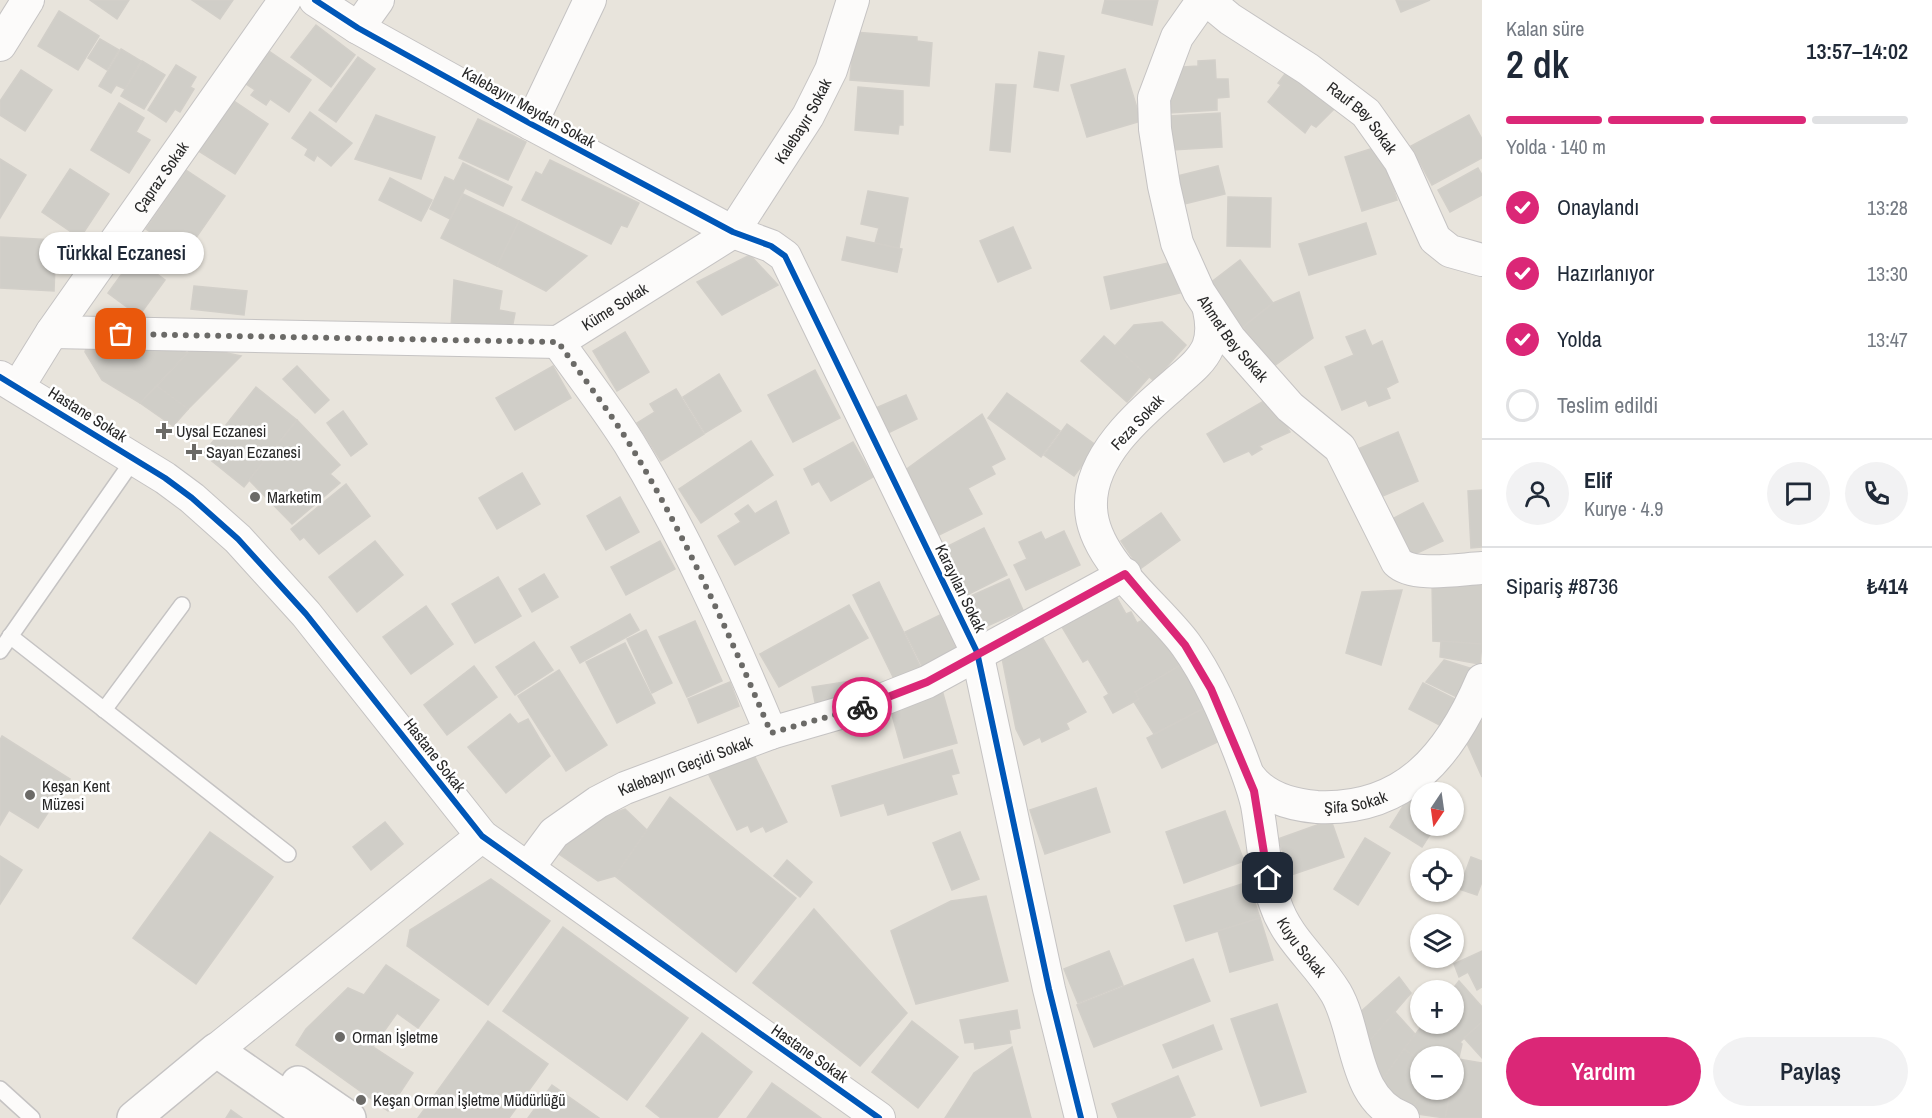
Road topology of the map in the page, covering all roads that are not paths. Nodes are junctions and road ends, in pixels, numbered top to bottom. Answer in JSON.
{"nodes":[{"id":1,"x":28,"y":0,"type":"edge"},
{"id":2,"x":285,"y":0,"type":"edge"},
{"id":3,"x":315,"y":0,"type":"edge"},
{"id":4,"x":378,"y":0,"type":"edge"},
{"id":5,"x":590,"y":0,"type":"edge"},
{"id":6,"x":853,"y":0,"type":"edge"},
{"id":7,"x":1205,"y":0,"type":"edge"},
{"id":8,"x":358,"y":28,"type":"junction"},
{"id":9,"x":0,"y":45,"type":"edge"},
{"id":10,"x":531,"y":124,"type":"junction"},
{"id":11,"x":733,"y":232,"type":"junction"},
{"id":12,"x":1482,"y":260,"type":"edge"},
{"id":13,"x":1209,"y":310,"type":"junction"},
{"id":14,"x":52,"y":332,"type":"junction"},
{"id":15,"x":558,"y":342,"type":"junction"},
{"id":16,"x":9,"y":382,"type":"edge"},
{"id":17,"x":134,"y":459,"type":"junction"},
{"id":18,"x":1482,"y":568,"type":"edge"},
{"id":19,"x":1125,"y":574,"type":"junction"},
{"id":20,"x":182,"y":604,"type":"dead end"},
{"id":21,"x":10,"y":636,"type":"junction"},
{"id":22,"x":0,"y":651,"type":"edge"},
{"id":23,"x":977,"y":652,"type":"junction"},
{"id":24,"x":1482,"y":680,"type":"edge"},
{"id":25,"x":104,"y":710,"type":"junction"},
{"id":26,"x":771,"y":733,"type":"junction"},
{"id":27,"x":1249,"y":777,"type":"junction"},
{"id":28,"x":1289,"y":803,"type":"junction"},
{"id":29,"x":1260,"y":827,"type":"junction"},
{"id":30,"x":482,"y":836,"type":"junction"},
{"id":31,"x":288,"y":854,"type":"dead end"},
{"id":32,"x":528,"y":868,"type":"junction"},
{"id":33,"x":224,"y":1044,"type":"junction"},
{"id":34,"x":0,"y":1089,"type":"edge"},
{"id":35,"x":32,"y":1118,"type":"edge"},
{"id":36,"x":134,"y":1118,"type":"edge"},
{"id":37,"x":314,"y":1118,"type":"edge"},
{"id":38,"x":349,"y":1118,"type":"edge"},
{"id":39,"x":879,"y":1118,"type":"edge"},
{"id":40,"x":1081,"y":1118,"type":"edge"},
{"id":41,"x":1403,"y":1118,"type":"edge"}],
"edges":[{"from":1,"to":9,"type":"street"},
{"from":2,"to":14,"type":"street","name":"Çapraz Sokak"},
{"from":3,"to":8,"type":"street","name":"Kalebayırı Meydan Sokak"},
{"from":4,"to":8,"type":"street"},
{"from":5,"to":10,"type":"street"},
{"from":6,"to":11,"type":"street","name":"Kalebayır Sokak"},
{"from":7,"to":12,"type":"street","name":"Rauf Bey Sokak"},
{"from":7,"to":13,"type":"street","name":"Ahmet Bey Sokak"},
{"from":8,"to":10,"type":"street","name":"Kalebayırı Meydan Sokak"},
{"from":10,"to":11,"type":"street","name":"Kalebayırı Meydan Sokak"},
{"from":11,"to":15,"type":"street","name":"Küme Sokak"},
{"from":11,"to":23,"type":"street","name":"Karayılan Sokak"},
{"from":13,"to":18,"type":"street","name":"Ahmet Bey Sokak"},
{"from":13,"to":19,"type":"street","name":"Feza Sokak"},
{"from":14,"to":15,"type":"street"},
{"from":14,"to":16,"type":"street","name":"Çapraz Sokak"},
{"from":15,"to":26,"type":"street"},
{"from":16,"to":17,"type":"street","name":"Hastane Sokak"},
{"from":17,"to":21,"type":"lane"},
{"from":17,"to":30,"type":"street","name":"Hastane Sokak"},
{"from":19,"to":23,"type":"street","name":"Kalebayırı Geçidi Sokak"},
{"from":19,"to":27,"type":"street","name":"Kuyu Sokak"},
{"from":20,"to":25,"type":"lane"},
{"from":21,"to":22,"type":"lane"},
{"from":21,"to":25,"type":"lane"},
{"from":23,"to":26,"type":"street","name":"Kalebayırı Geçidi Sokak"},
{"from":23,"to":40,"type":"street","name":"Karayılan Sokak"},
{"from":24,"to":28,"type":"street","name":"Şifa Sokak"},
{"from":25,"to":31,"type":"lane"},
{"from":26,"to":32,"type":"street","name":"Kalebayırı Geçidi Sokak"},
{"from":27,"to":28,"type":"street","name":"Şifa Sokak"},
{"from":27,"to":29,"type":"street","name":"Kuyu Sokak"},
{"from":28,"to":29,"type":"street"},
{"from":29,"to":41,"type":"street","name":"Kuyu Sokak"},
{"from":30,"to":32,"type":"street","name":"Hastane Sokak"},
{"from":30,"to":33,"type":"street"},
{"from":32,"to":39,"type":"street","name":"Hastane Sokak"},
{"from":33,"to":36,"type":"main road"},
{"from":33,"to":37,"type":"main road"},
{"from":33,"to":38,"type":"main road"},
{"from":34,"to":35,"type":"lane"}]}
